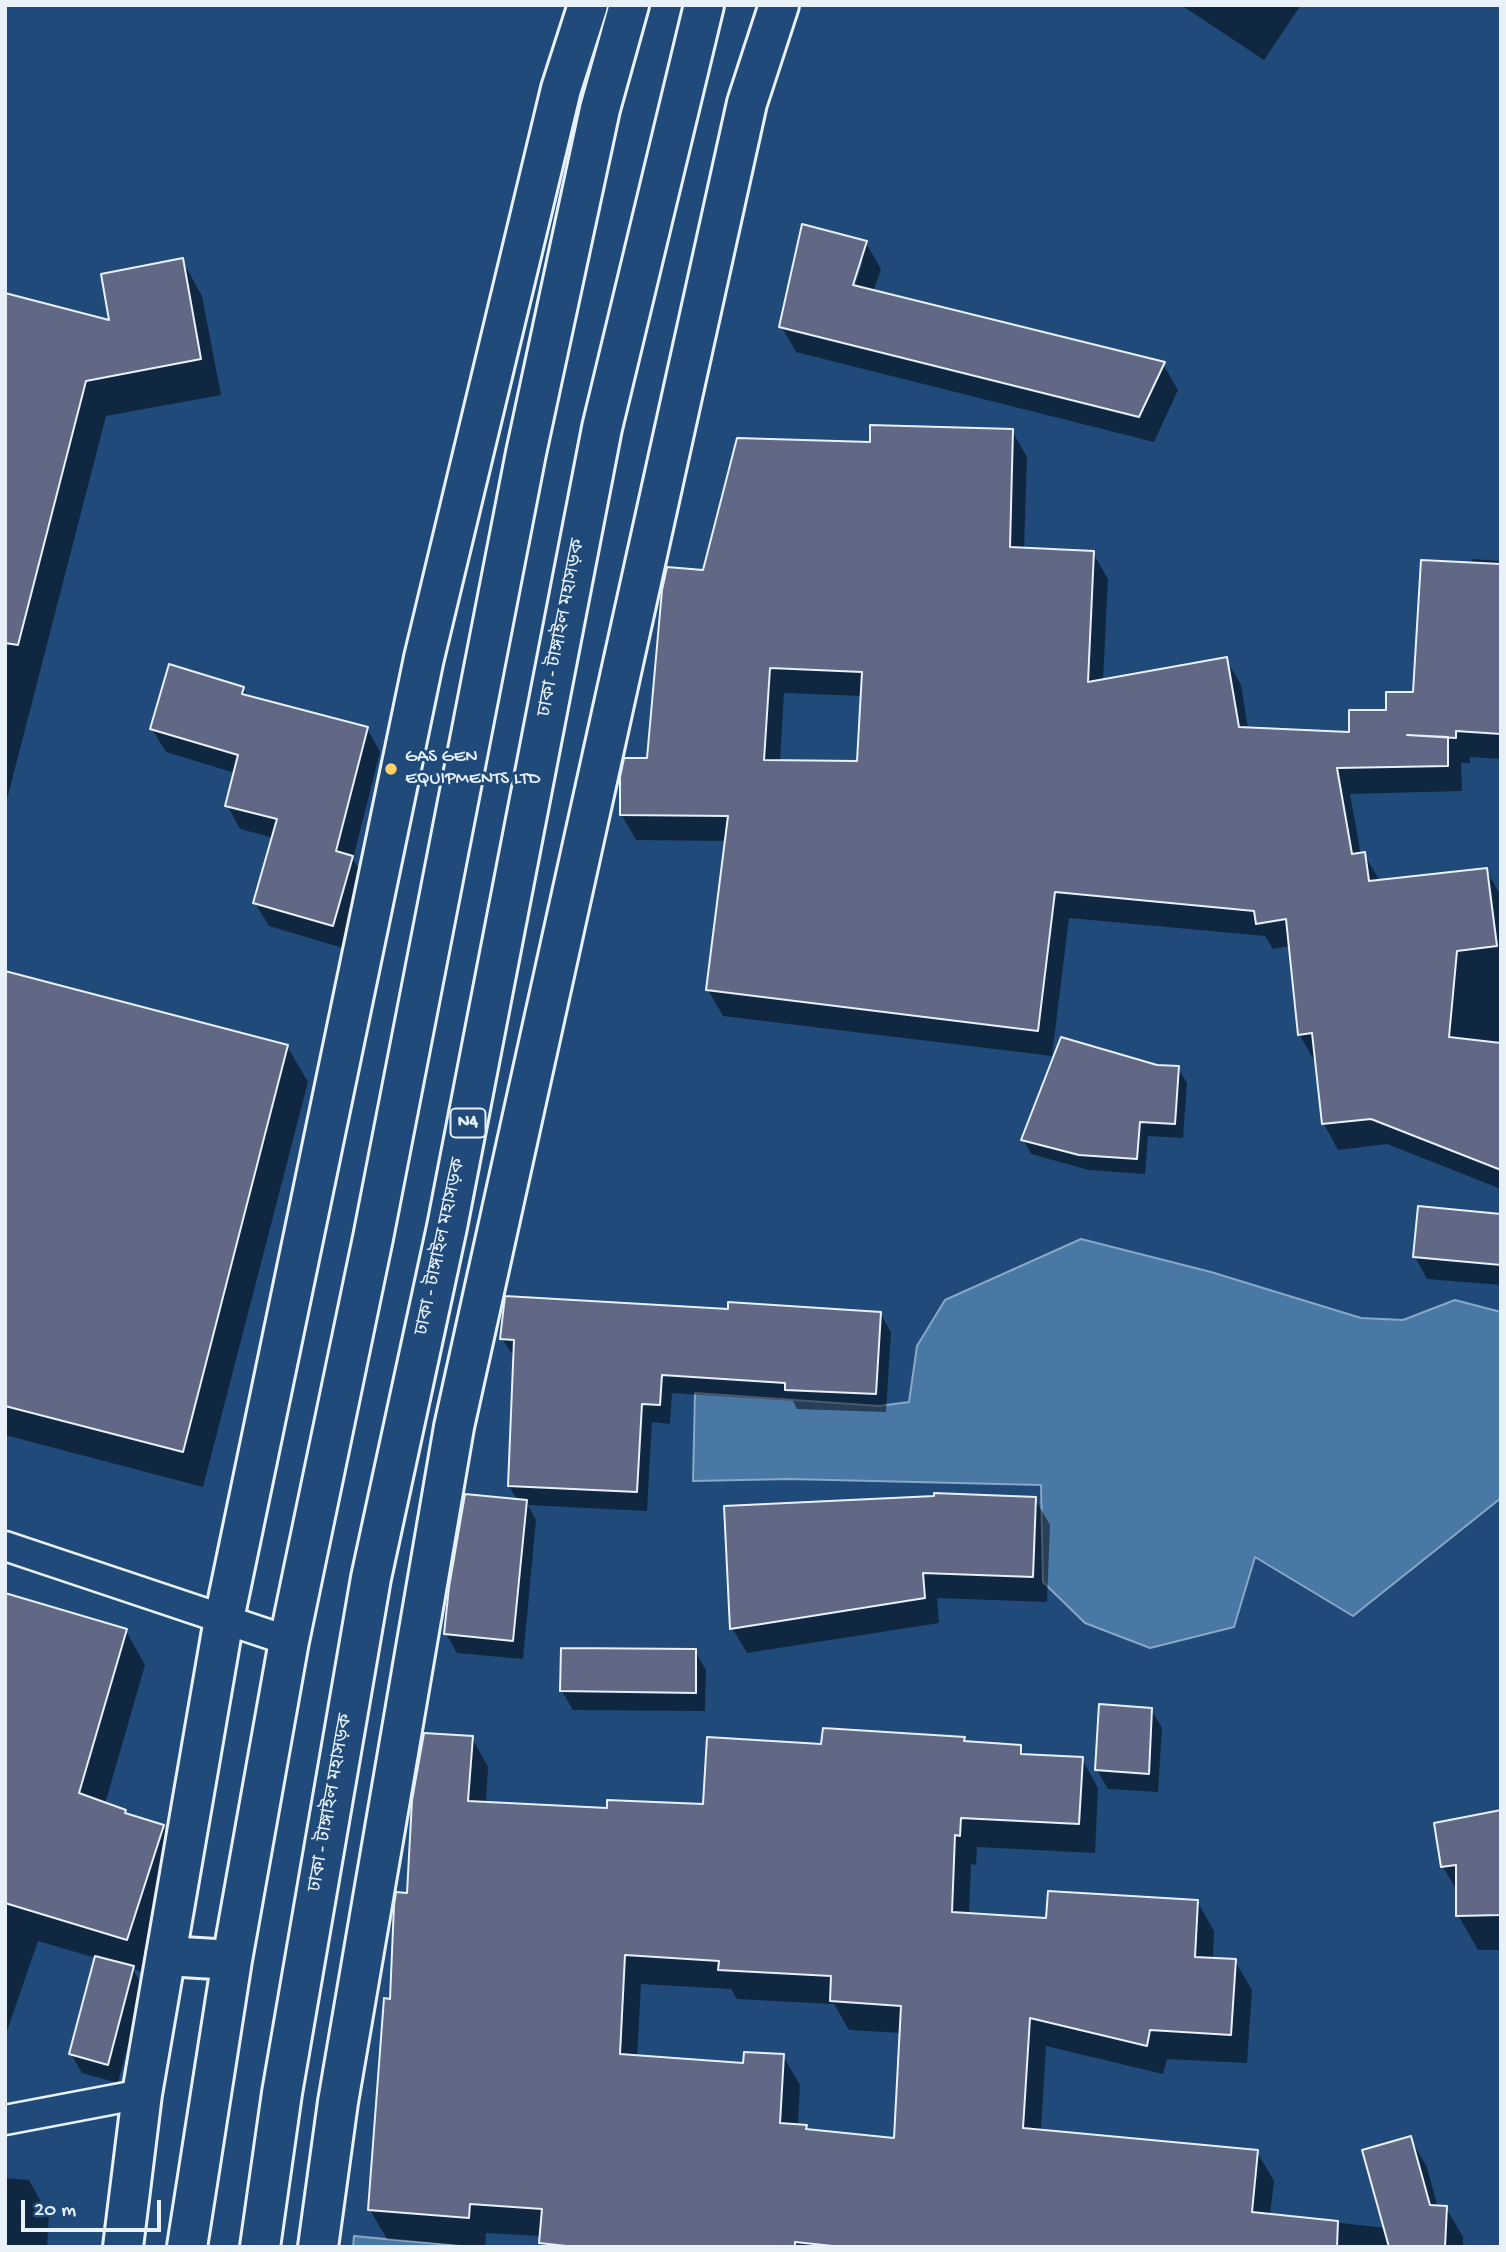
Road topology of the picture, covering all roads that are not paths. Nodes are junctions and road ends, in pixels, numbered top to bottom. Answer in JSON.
{"nodes":[{"id":1,"x":588,"y":5,"type":"edge"},
{"id":2,"x":628,"y":5,"type":"edge"},
{"id":3,"x":704,"y":5,"type":"edge"},
{"id":4,"x":779,"y":5,"type":"edge"},
{"id":5,"x":5,"y":1546,"type":"edge"},
{"id":6,"x":224,"y":1619,"type":"junction"},
{"id":7,"x":289,"y":1641,"type":"junction"},
{"id":8,"x":166,"y":1956,"type":"junction"},
{"id":9,"x":232,"y":1960,"type":"junction"},
{"id":10,"x":142,"y":2094,"type":"junction"},
{"id":11,"x":5,"y":2120,"type":"edge"},
{"id":12,"x":123,"y":2247,"type":"edge"},
{"id":13,"x":187,"y":2247,"type":"edge"},
{"id":14,"x":260,"y":2247,"type":"edge"},
{"id":15,"x":318,"y":2247,"type":"edge"}],
"edges":[{"from":1,"to":6,"type":"main road"},
{"from":2,"to":7,"type":"main road"},
{"from":3,"to":14,"type":"main road","name":"ঢাকা - টাঙ্গাইল মহাসড়ক","number":"N4"},
{"from":4,"to":15,"type":"main road"},
{"from":5,"to":6,"type":"lane"},
{"from":6,"to":7,"type":"lane"},
{"from":6,"to":8,"type":"main road"},
{"from":7,"to":9,"type":"main road"},
{"from":8,"to":9,"type":"main road"},
{"from":8,"to":10,"type":"main road"},
{"from":9,"to":13,"type":"main road"},
{"from":10,"to":11,"type":"lane"},
{"from":10,"to":12,"type":"main road"}]}
